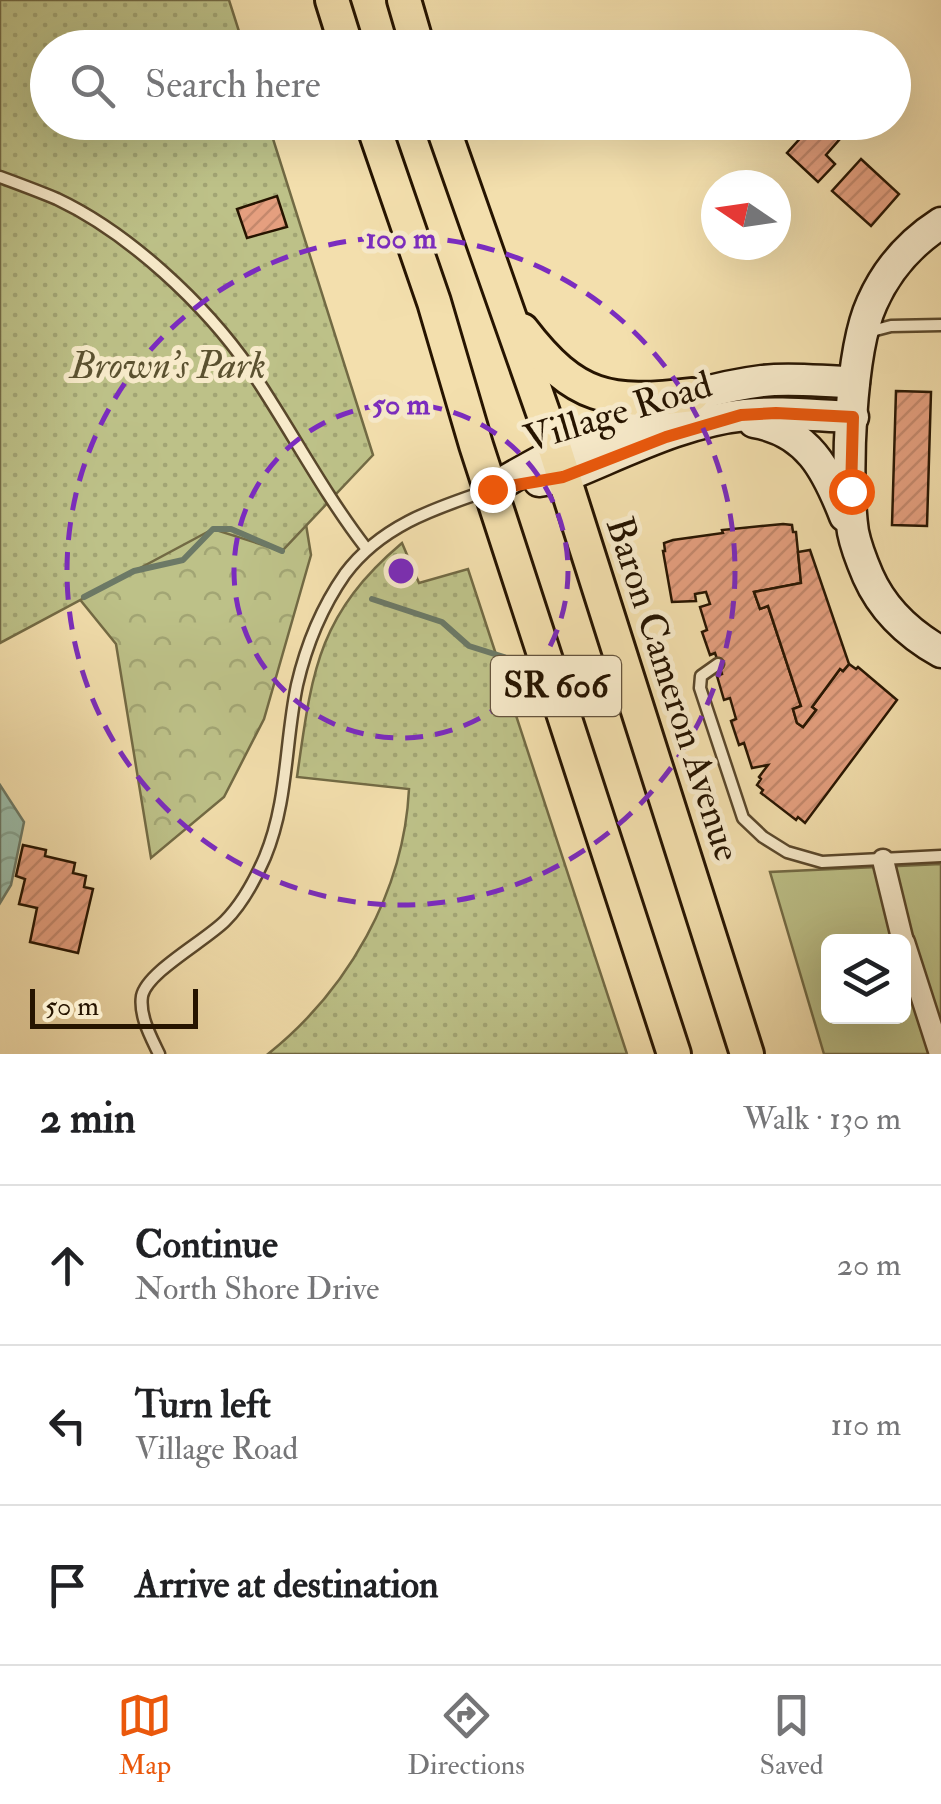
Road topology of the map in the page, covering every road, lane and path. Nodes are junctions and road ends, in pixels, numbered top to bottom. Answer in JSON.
{"nodes":[{"id":1,"x":332,"y":0,"type":"edge"},
{"id":2,"x":404,"y":0,"type":"edge"},
{"id":3,"x":341,"y":30,"type":"edge"},
{"id":4,"x":413,"y":30,"type":"edge"},
{"id":5,"x":378,"y":140,"type":"edge"},
{"id":6,"x":448,"y":140,"type":"edge"},
{"id":7,"x":0,"y":176,"type":"edge"},
{"id":8,"x":941,"y":222,"type":"edge"},
{"id":9,"x":505,"y":308,"type":"junction"},
{"id":10,"x":941,"y":324,"type":"edge"},
{"id":11,"x":862,"y":333,"type":"junction"},
{"id":12,"x":854,"y":382,"type":"junction"},
{"id":13,"x":702,"y":408,"type":"junction"},
{"id":14,"x":853,"y":417,"type":"junction"},
{"id":15,"x":559,"y":464,"type":"junction"},
{"id":16,"x":492,"y":489,"type":"junction"},
{"id":17,"x":854,"y":536,"type":"junction"},
{"id":18,"x":366,"y":548,"type":"junction"},
{"id":19,"x":941,"y":652,"type":"edge"},
{"id":20,"x":718,"y":664,"type":"dead end"},
{"id":21,"x":941,"y":856,"type":"edge"},
{"id":22,"x":883,"y":860,"type":"junction"},
{"id":23,"x":901,"y":934,"type":"edge"},
{"id":24,"x":911,"y":966,"type":"edge"},
{"id":25,"x":158,"y":1054,"type":"edge"},
{"id":26,"x":674,"y":1054,"type":"edge"},
{"id":27,"x":747,"y":1054,"type":"edge"},
{"id":28,"x":940,"y":1054,"type":"edge"}],
"edges":[{"from":1,"to":3,"type":"main road"},
{"from":2,"to":4,"type":"main road"},
{"from":5,"to":16,"type":"main road","number":"SR 606"},
{"from":6,"to":9,"type":"main road","name":"Baron Cameron Avenue","number":"SR 606"},
{"from":7,"to":18,"type":"lane"},
{"from":8,"to":11,"type":"street"},
{"from":9,"to":13,"type":"main road"},
{"from":9,"to":15,"type":"main road","name":"Baron Cameron Avenue","number":"SR 606"},
{"from":10,"to":11,"type":"lane"},
{"from":11,"to":12,"type":"street"},
{"from":12,"to":13,"type":"street","name":"Village Road"},
{"from":12,"to":14,"type":"street"},
{"from":13,"to":14,"type":"street","name":"Village Road"},
{"from":13,"to":15,"type":"street","name":"Village Road"},
{"from":13,"to":17,"type":"street"},
{"from":14,"to":17,"type":"street"},
{"from":15,"to":16,"type":"street","name":"Village Road"},
{"from":15,"to":27,"type":"main road","name":"Baron Cameron Avenue","number":"SR 606"},
{"from":16,"to":18,"type":"lane"},
{"from":16,"to":26,"type":"main road","number":"SR 606"},
{"from":17,"to":19,"type":"street"},
{"from":18,"to":25,"type":"lane"},
{"from":20,"to":22,"type":"lane"},
{"from":21,"to":22,"type":"lane"},
{"from":22,"to":23,"type":"street"},
{"from":24,"to":28,"type":"street"}]}
